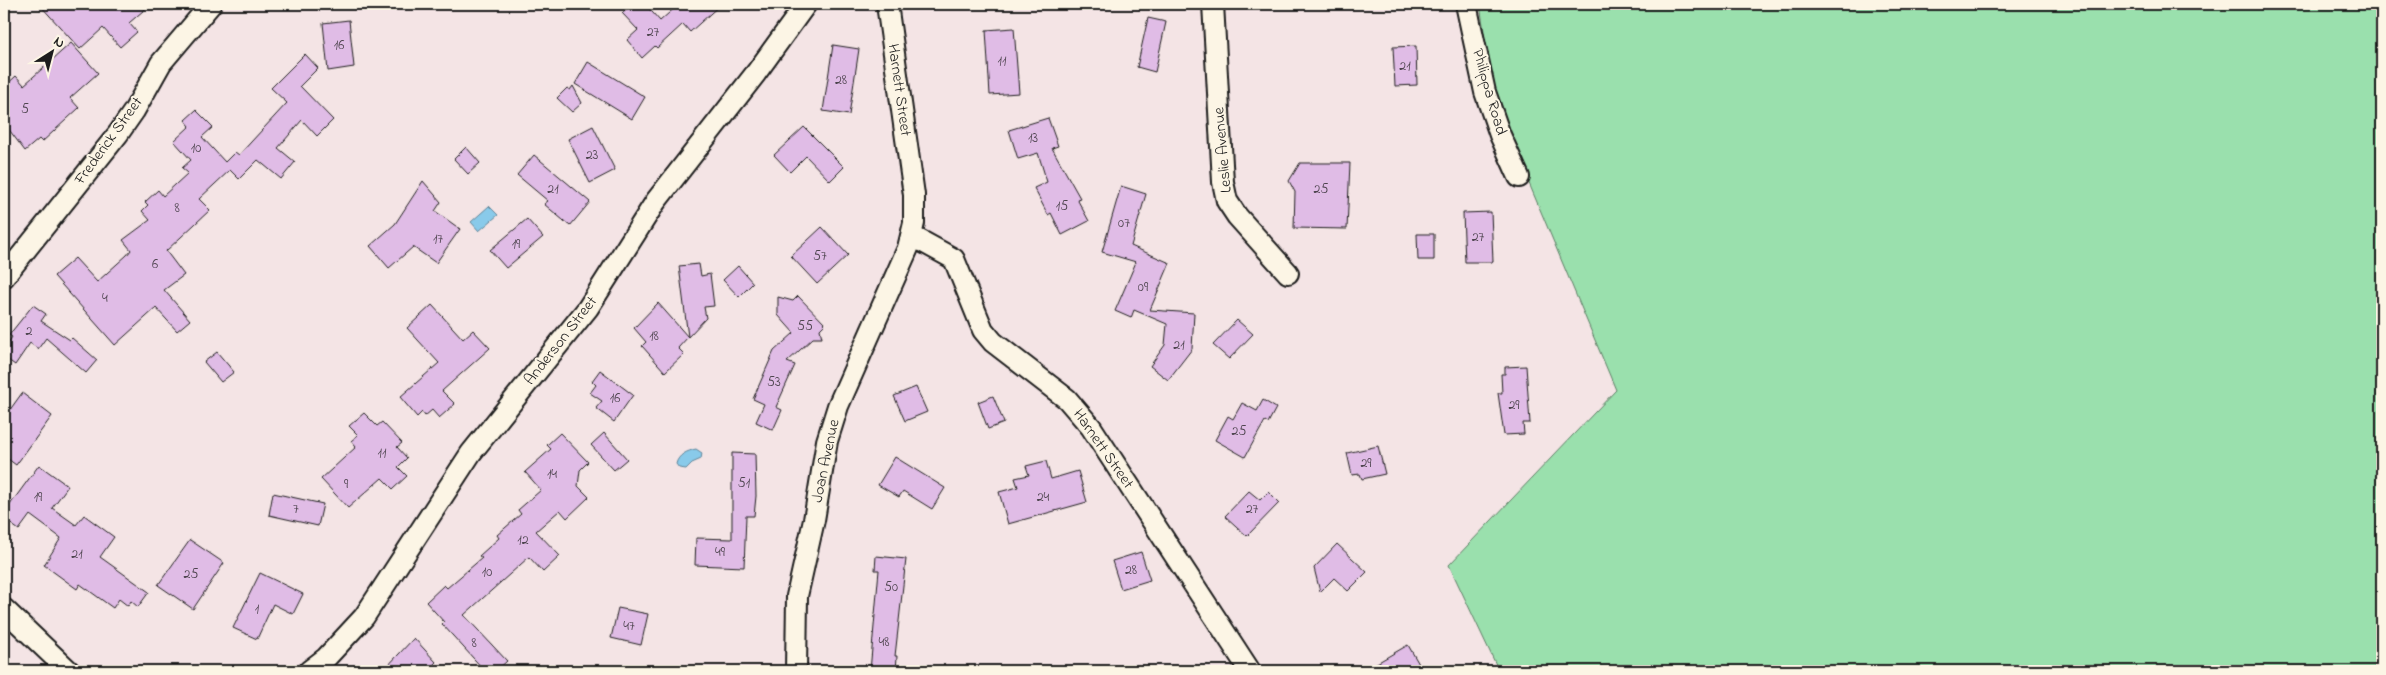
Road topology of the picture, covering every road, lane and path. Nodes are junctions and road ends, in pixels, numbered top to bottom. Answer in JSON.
{"nodes":[{"id":1,"x":212,"y":4,"type":"edge"},
{"id":2,"x":806,"y":4,"type":"edge"},
{"id":3,"x":887,"y":4,"type":"edge"},
{"id":4,"x":1212,"y":4,"type":"edge"},
{"id":5,"x":1466,"y":4,"type":"edge"},
{"id":6,"x":1519,"y":177,"type":"dead end"},
{"id":7,"x":912,"y":236,"type":"junction"},
{"id":8,"x":902,"y":264,"type":"joint"},
{"id":9,"x":1288,"y":273,"type":"dead end"},
{"id":10,"x":4,"y":277,"type":"edge"},
{"id":11,"x":4,"y":609,"type":"edge"},
{"id":12,"x":69,"y":671,"type":"edge"},
{"id":13,"x":308,"y":671,"type":"edge"},
{"id":14,"x":796,"y":671,"type":"edge"},
{"id":15,"x":1250,"y":671,"type":"edge"}],
"edges":[{"from":1,"to":10,"type":"street","name":"Frederick Street"},
{"from":2,"to":13,"type":"street","name":"Anderson Street"},
{"from":3,"to":7,"type":"street","name":"Harnett Street"},
{"from":4,"to":9,"type":"street","name":"Leslie Avenue"},
{"from":5,"to":6,"type":"street","name":"Philippa Road"},
{"from":7,"to":8,"type":"street","name":"Harnett Street"},
{"from":7,"to":15,"type":"street","name":"Harnett Street"},
{"from":8,"to":14,"type":"street","name":"Joan Avenue"},
{"from":11,"to":12,"type":"street"}]}
